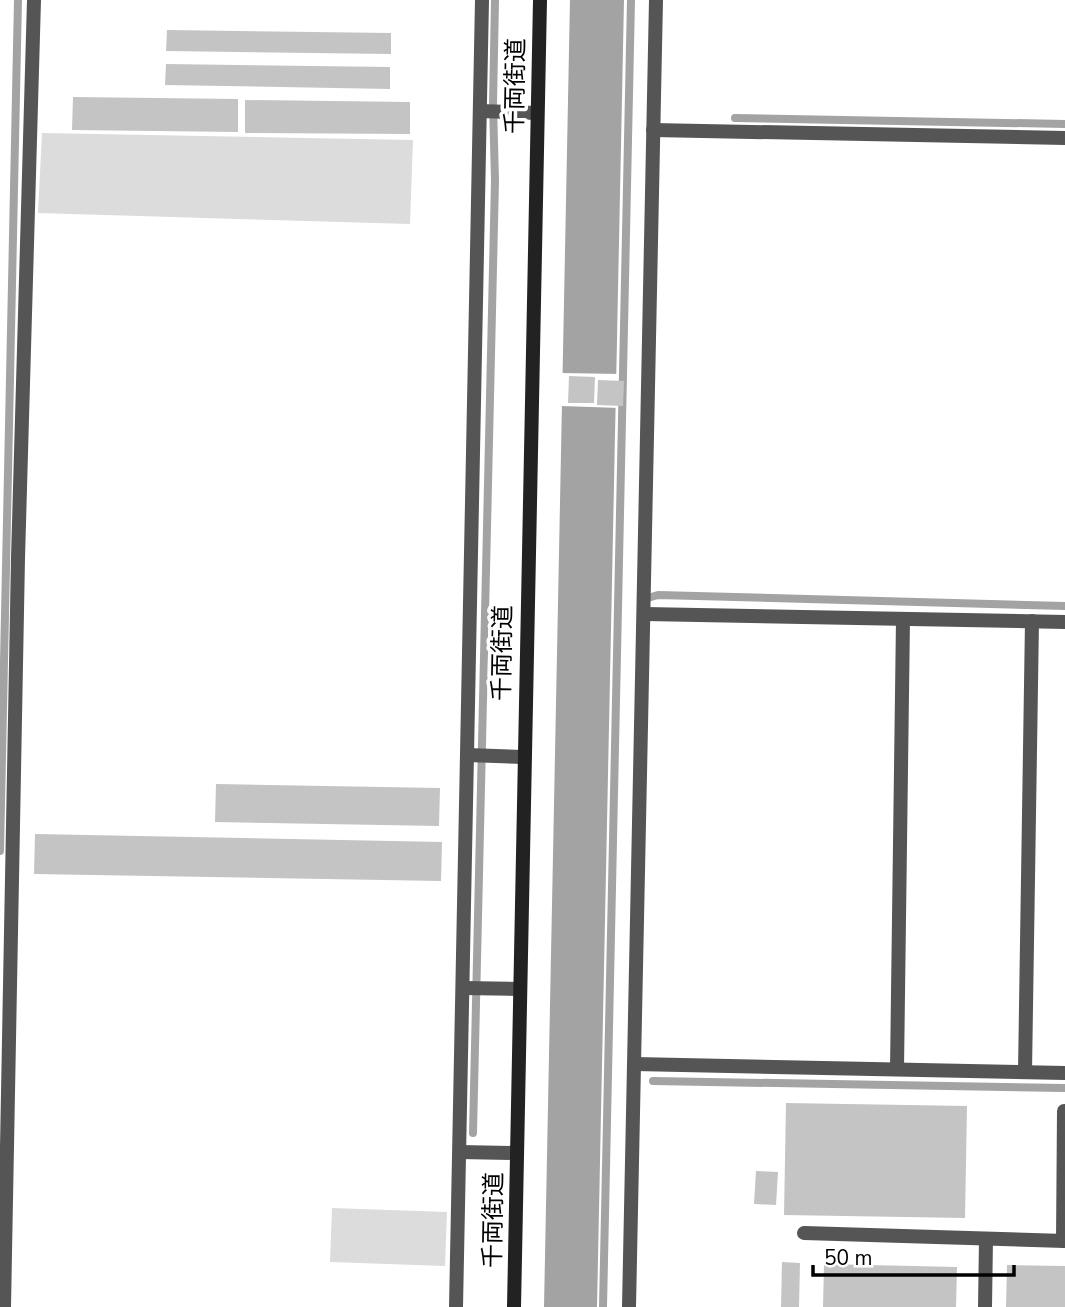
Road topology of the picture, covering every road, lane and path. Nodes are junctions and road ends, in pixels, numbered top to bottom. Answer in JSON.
{"nodes":[{"id":1,"x":34,"y":0,"type":"edge"},
{"id":2,"x":482,"y":0,"type":"edge"},
{"id":3,"x":540,"y":0,"type":"edge"},
{"id":4,"x":656,"y":0,"type":"edge"},
{"id":5,"x":489,"y":111,"type":"junction"},
{"id":6,"x":537,"y":113,"type":"junction"},
{"id":7,"x":653,"y":130,"type":"junction"},
{"id":8,"x":1065,"y":138,"type":"edge"},
{"id":9,"x":645,"y":614,"type":"junction"},
{"id":10,"x":903,"y":619,"type":"junction"},
{"id":11,"x":1032,"y":621,"type":"junction"},
{"id":12,"x":1065,"y":622,"type":"edge"},
{"id":13,"x":476,"y":755,"type":"junction"},
{"id":14,"x":523,"y":757,"type":"junction"},
{"id":15,"x":471,"y":988,"type":"junction"},
{"id":16,"x":518,"y":989,"type":"junction"},
{"id":17,"x":635,"y":1064,"type":"junction"},
{"id":18,"x":897,"y":1069,"type":"junction"},
{"id":19,"x":1025,"y":1072,"type":"junction"},
{"id":20,"x":1065,"y":1073,"type":"edge"},
{"id":21,"x":1064,"y":1111,"type":"edge"},
{"id":22,"x":460,"y":1152,"type":"junction"},
{"id":23,"x":516,"y":1153,"type":"junction"},
{"id":24,"x":804,"y":1233,"type":"dead end"},
{"id":25,"x":986,"y":1239,"type":"junction"},
{"id":26,"x":1064,"y":1241,"type":"edge"},
{"id":27,"x":4,"y":1307,"type":"edge"},
{"id":28,"x":457,"y":1307,"type":"edge"},
{"id":29,"x":514,"y":1307,"type":"edge"},
{"id":30,"x":629,"y":1307,"type":"edge"},
{"id":31,"x":985,"y":1307,"type":"edge"}],
"edges":[{"from":1,"to":27,"type":"street"},
{"from":2,"to":5,"type":"street"},
{"from":3,"to":6,"type":"street","name":"千両街道"},
{"from":4,"to":7,"type":"street"},
{"from":5,"to":6,"type":"street"},
{"from":5,"to":13,"type":"street"},
{"from":6,"to":14,"type":"street","name":"千両街道"},
{"from":7,"to":8,"type":"street"},
{"from":7,"to":9,"type":"street"},
{"from":9,"to":10,"type":"street"},
{"from":9,"to":17,"type":"street"},
{"from":10,"to":11,"type":"street"},
{"from":10,"to":18,"type":"street"},
{"from":11,"to":12,"type":"street"},
{"from":11,"to":19,"type":"street"},
{"from":13,"to":14,"type":"street"},
{"from":13,"to":15,"type":"street"},
{"from":14,"to":16,"type":"street","name":"千両街道"},
{"from":15,"to":16,"type":"street"},
{"from":15,"to":22,"type":"street"},
{"from":16,"to":23,"type":"street","name":"千両街道"},
{"from":17,"to":18,"type":"street"},
{"from":17,"to":30,"type":"street"},
{"from":18,"to":19,"type":"street"},
{"from":19,"to":20,"type":"street"},
{"from":21,"to":26,"type":"street"},
{"from":22,"to":23,"type":"street"},
{"from":22,"to":28,"type":"street"},
{"from":23,"to":29,"type":"street","name":"千両街道"},
{"from":24,"to":25,"type":"street"},
{"from":25,"to":26,"type":"street"},
{"from":25,"to":31,"type":"street"}]}
